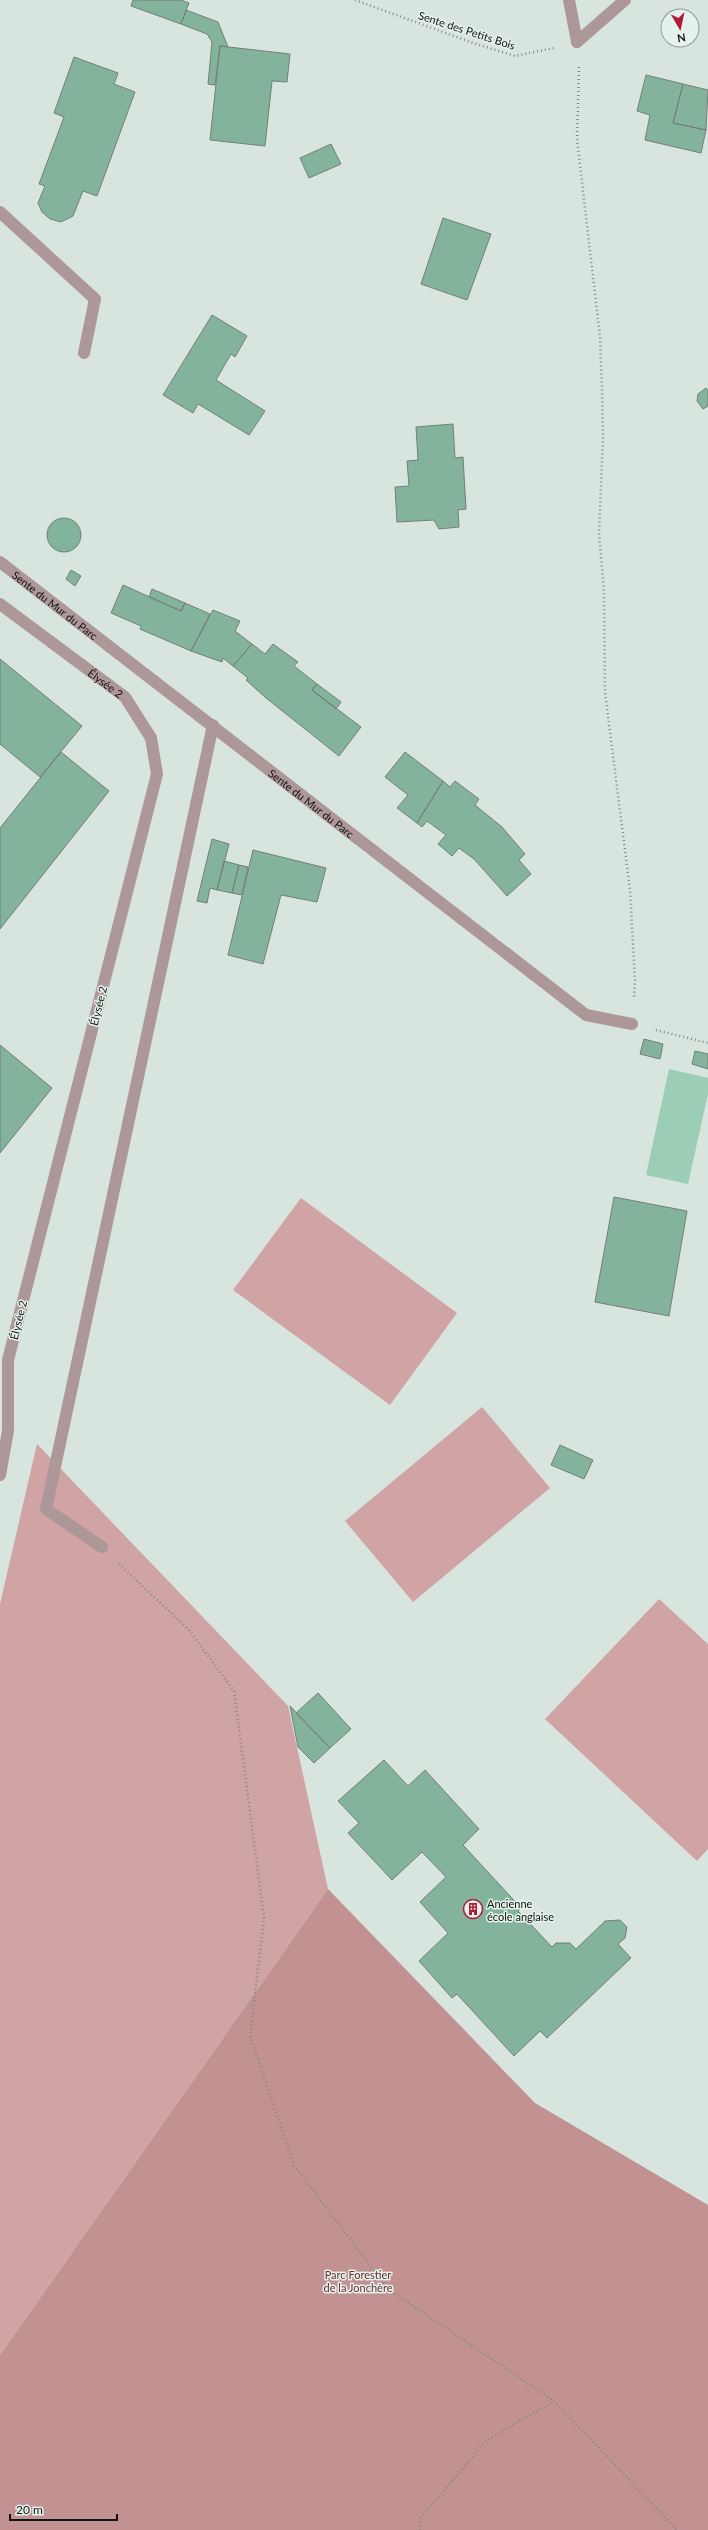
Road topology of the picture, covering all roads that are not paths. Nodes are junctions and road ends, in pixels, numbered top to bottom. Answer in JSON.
{"nodes":[{"id":1,"x":569,"y":0,"type":"edge"},
{"id":2,"x":625,"y":0,"type":"edge"},
{"id":3,"x":0,"y":212,"type":"edge"},
{"id":4,"x":84,"y":353,"type":"dead end"},
{"id":5,"x":0,"y":562,"type":"edge"},
{"id":6,"x":0,"y":604,"type":"edge"},
{"id":7,"x":212,"y":725,"type":"junction"},
{"id":8,"x":632,"y":1024,"type":"road end"},
{"id":9,"x":0,"y":1475,"type":"edge"},
{"id":10,"x":102,"y":1547,"type":"road end"}],
"edges":[{"from":1,"to":2,"type":"street"},
{"from":3,"to":4,"type":"street"},
{"from":5,"to":7,"type":"street","name":"Sente du Mur du Parc"},
{"from":6,"to":9,"type":"street","name":"Élysée 2"},
{"from":7,"to":8,"type":"street","name":"Sente du Mur du Parc"},
{"from":7,"to":10,"type":"street"}]}
